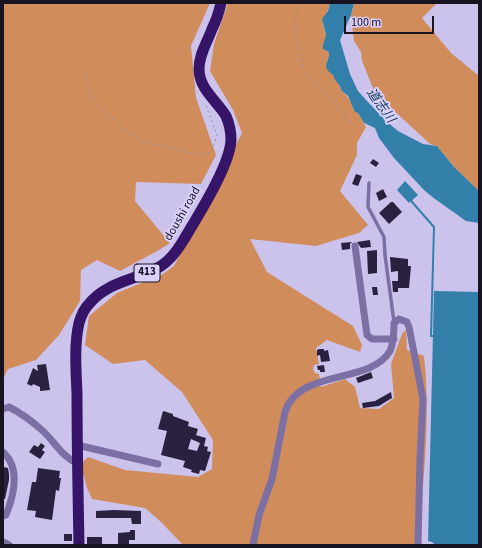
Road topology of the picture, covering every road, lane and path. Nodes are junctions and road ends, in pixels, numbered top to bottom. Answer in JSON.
{"nodes":[{"id":1,"x":221,"y":3,"type":"edge"},
{"id":2,"x":305,"y":3,"type":"edge"},
{"id":3,"x":85,"y":73,"type":"dead end"},
{"id":4,"x":206,"y":106,"type":"dead end"},
{"id":5,"x":354,"y":125,"type":"dead end"},
{"id":6,"x":369,"y":183,"type":"dead end"},
{"id":7,"x":355,"y":246,"type":"dead end"},
{"id":8,"x":394,"y":323,"type":"junction"},
{"id":9,"x":394,"y":339,"type":"junction"},
{"id":10,"x":3,"y":409,"type":"edge"},
{"id":11,"x":77,"y":445,"type":"junction"},
{"id":12,"x":3,"y":452,"type":"edge"},
{"id":13,"x":77,"y":463,"type":"junction"},
{"id":14,"x":158,"y":464,"type":"dead end"},
{"id":15,"x":3,"y":516,"type":"edge"},
{"id":16,"x":3,"y":542,"type":"edge"},
{"id":17,"x":9,"y":545,"type":"edge"},
{"id":18,"x":79,"y":545,"type":"edge"},
{"id":19,"x":253,"y":545,"type":"edge"},
{"id":20,"x":418,"y":545,"type":"edge"}],
"edges":[{"from":1,"to":11,"type":"highway","name":"doushi road","number":"413"},
{"from":2,"to":5,"type":"path"},
{"from":3,"to":4,"type":"path"},
{"from":6,"to":8,"type":"lane"},
{"from":7,"to":9,"type":"street"},
{"from":8,"to":9,"type":"street"},
{"from":8,"to":20,"type":"street"},
{"from":9,"to":19,"type":"street"},
{"from":10,"to":13,"type":"street"},
{"from":11,"to":13,"type":"highway","name":"doushi road","number":"413"},
{"from":11,"to":14,"type":"street"},
{"from":12,"to":15,"type":"street"},
{"from":13,"to":18,"type":"highway","name":"doushi road","number":"413"},
{"from":16,"to":17,"type":"street"}]}
